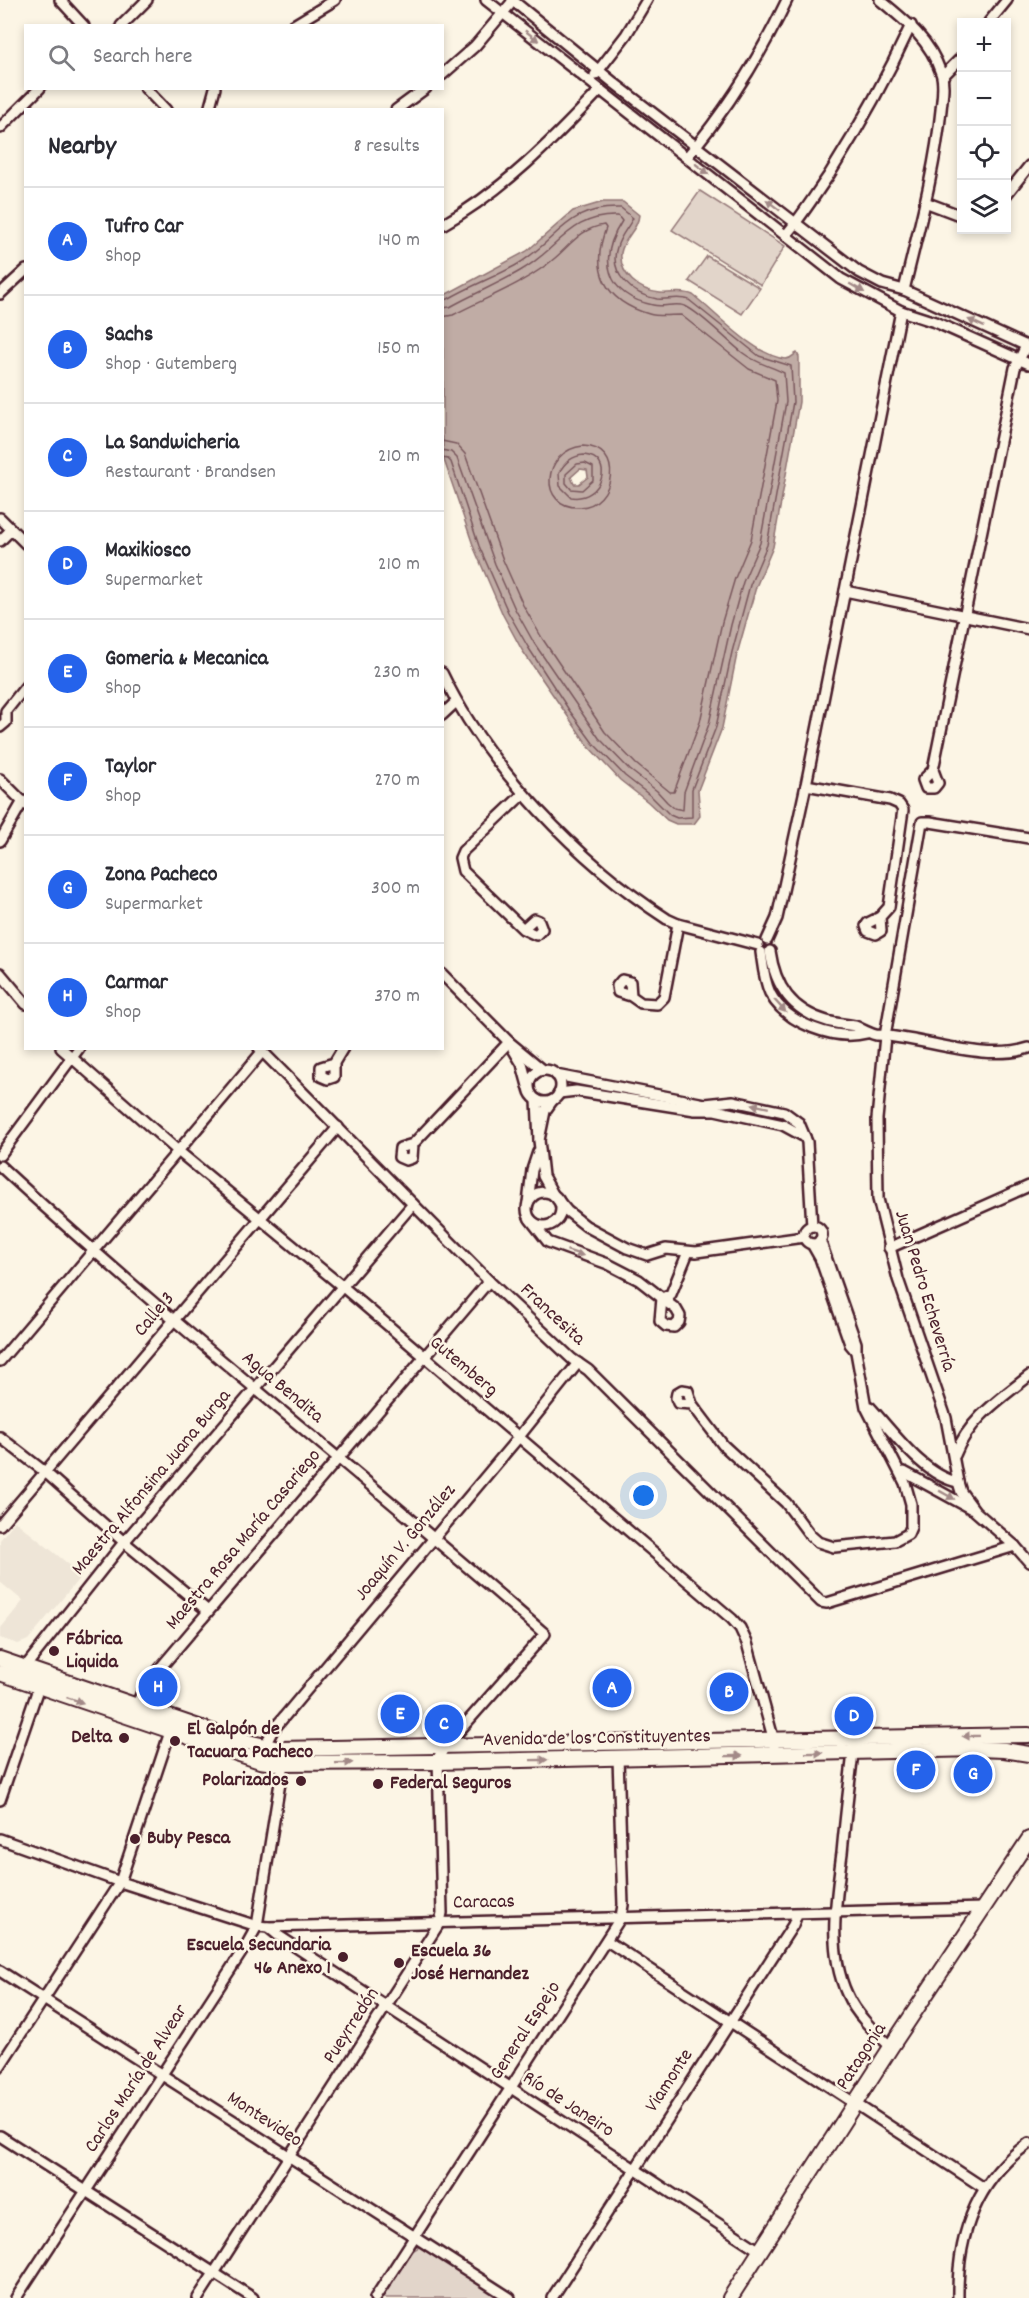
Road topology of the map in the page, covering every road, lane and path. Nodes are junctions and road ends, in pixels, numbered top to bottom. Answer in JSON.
{"nodes":[{"id":1,"x":60,"y":0,"type":"edge"},
{"id":2,"x":147,"y":0,"type":"edge"},
{"id":3,"x":335,"y":0,"type":"edge"},
{"id":4,"x":647,"y":0,"type":"edge"},
{"id":5,"x":786,"y":0,"type":"edge"},
{"id":6,"x":880,"y":0,"type":"edge"},
{"id":7,"x":1006,"y":0,"type":"edge"},
{"id":8,"x":512,"y":1,"type":"edge"},
{"id":9,"x":492,"y":2,"type":"edge"},
{"id":10,"x":502,"y":13,"type":"junction"},
{"id":11,"x":992,"y":18,"type":"edge"},
{"id":12,"x":82,"y":24,"type":"edge"},
{"id":13,"x":123,"y":24,"type":"edge"},
{"id":14,"x":295,"y":24,"type":"edge"},
{"id":15,"x":911,"y":25,"type":"junction"},
{"id":16,"x":957,"y":62,"type":"edge"},
{"id":17,"x":598,"y":71,"type":"junction"},
{"id":18,"x":444,"y":73,"type":"edge"},
{"id":19,"x":943,"y":76,"type":"junction"},
{"id":20,"x":590,"y":82,"type":"junction"},
{"id":21,"x":614,"y":83,"type":"junction"},
{"id":22,"x":38,"y":90,"type":"edge"},
{"id":23,"x":148,"y":90,"type":"edge"},
{"id":24,"x":214,"y":90,"type":"edge"},
{"id":25,"x":423,"y":90,"type":"edge"},
{"id":26,"x":603,"y":92,"type":"junction"},
{"id":27,"x":164,"y":108,"type":"edge"},
{"id":28,"x":210,"y":108,"type":"edge"},
{"id":29,"x":399,"y":108,"type":"edge"},
{"id":30,"x":0,"y":128,"type":"edge"},
{"id":31,"x":696,"y":146,"type":"junction"},
{"id":32,"x":687,"y":157,"type":"junction"},
{"id":33,"x":1029,"y":166,"type":"edge"},
{"id":34,"x":1011,"y":189,"type":"edge"},
{"id":35,"x":925,"y":202,"type":"junction"},
{"id":36,"x":957,"y":214,"type":"edge"},
{"id":37,"x":796,"y":223,"type":"junction"},
{"id":38,"x":444,"y":224,"type":"edge"},
{"id":39,"x":786,"y":235,"type":"junction"},
{"id":40,"x":24,"y":272,"type":"edge"},
{"id":41,"x":900,"y":289,"type":"junction"},
{"id":42,"x":0,"y":294,"type":"edge"},
{"id":43,"x":919,"y":297,"type":"junction"},
{"id":44,"x":888,"y":305,"type":"junction"},
{"id":45,"x":901,"y":311,"type":"junction"},
{"id":46,"x":917,"y":316,"type":"junction"},
{"id":47,"x":1028,"y":347,"type":"edge"},
{"id":48,"x":1026,"y":362,"type":"edge"},
{"id":49,"x":0,"y":518,"type":"edge"},
{"id":50,"x":11,"y":530,"type":"junction"},
{"id":51,"x":0,"y":541,"type":"edge"},
{"id":52,"x":24,"y":542,"type":"edge"},
{"id":53,"x":844,"y":591,"type":"junction"},
{"id":54,"x":965,"y":616,"type":"junction"},
{"id":55,"x":1029,"y":629,"type":"edge"},
{"id":56,"x":444,"y":677,"type":"edge"},
{"id":57,"x":24,"y":688,"type":"edge"},
{"id":58,"x":456,"y":702,"type":"junction"},
{"id":59,"x":3,"y":711,"type":"edge"},
{"id":60,"x":444,"y":714,"type":"edge"},
{"id":61,"x":0,"y":727,"type":"edge"},
{"id":62,"x":933,"y":770,"type":"dead end"},
{"id":63,"x":0,"y":779,"type":"edge"},
{"id":64,"x":806,"y":785,"type":"junction"},
{"id":65,"x":523,"y":794,"type":"junction"},
{"id":66,"x":24,"y":803,"type":"edge"},
{"id":67,"x":1029,"y":838,"type":"edge"},
{"id":68,"x":0,"y":841,"type":"edge"},
{"id":69,"x":880,"y":917,"type":"dead end"},
{"id":70,"x":678,"y":924,"type":"junction"},
{"id":71,"x":523,"y":929,"type":"dead end"},
{"id":72,"x":763,"y":950,"type":"junction"},
{"id":73,"x":0,"y":973,"type":"edge"},
{"id":74,"x":444,"y":976,"type":"edge"},
{"id":75,"x":631,"y":996,"type":"dead end"},
{"id":76,"x":24,"y":1002,"type":"edge"},
{"id":77,"x":885,"y":1035,"type":"junction"},
{"id":78,"x":509,"y":1042,"type":"junction"},
{"id":79,"x":1029,"y":1048,"type":"edge"},
{"id":80,"x":64,"y":1050,"type":"edge"},
{"id":81,"x":78,"y":1050,"type":"edge"},
{"id":82,"x":260,"y":1050,"type":"edge"},
{"id":83,"x":342,"y":1050,"type":"edge"},
{"id":84,"x":71,"y":1059,"type":"junction"},
{"id":85,"x":334,"y":1063,"type":"dead end"},
{"id":86,"x":543,"y":1070,"type":"junction"},
{"id":87,"x":556,"y":1075,"type":"junction"},
{"id":88,"x":529,"y":1088,"type":"junction"},
{"id":89,"x":559,"y":1093,"type":"junction"},
{"id":90,"x":537,"y":1100,"type":"junction"},
{"id":91,"x":552,"y":1101,"type":"junction"},
{"id":92,"x":709,"y":1107,"type":"junction"},
{"id":93,"x":338,"y":1127,"type":"junction"},
{"id":94,"x":805,"y":1137,"type":"junction"},
{"id":95,"x":413,"y":1144,"type":"dead end"},
{"id":96,"x":539,"y":1145,"type":"junction"},
{"id":97,"x":178,"y":1151,"type":"junction"},
{"id":98,"x":0,"y":1155,"type":"edge"},
{"id":99,"x":0,"y":1166,"type":"edge"},
{"id":100,"x":1029,"y":1186,"type":"edge"},
{"id":101,"x":555,"y":1197,"type":"junction"},
{"id":102,"x":413,"y":1204,"type":"junction"},
{"id":103,"x":528,"y":1204,"type":"junction"},
{"id":104,"x":260,"y":1219,"type":"junction"},
{"id":105,"x":530,"y":1219,"type":"junction"},
{"id":106,"x":812,"y":1226,"type":"junction"},
{"id":107,"x":804,"y":1237,"type":"junction"},
{"id":108,"x":816,"y":1242,"type":"junction"},
{"id":109,"x":889,"y":1248,"type":"junction"},
{"id":110,"x":93,"y":1252,"type":"junction"},
{"id":111,"x":688,"y":1252,"type":"junction"},
{"id":112,"x":489,"y":1281,"type":"junction"},
{"id":113,"x":343,"y":1287,"type":"junction"},
{"id":114,"x":175,"y":1320,"type":"junction"},
{"id":115,"x":423,"y":1357,"type":"junction"},
{"id":116,"x":0,"y":1361,"type":"edge"},
{"id":117,"x":578,"y":1363,"type":"junction"},
{"id":118,"x":1029,"y":1376,"type":"edge"},
{"id":119,"x":255,"y":1389,"type":"junction"},
{"id":120,"x":864,"y":1400,"type":"junction"},
{"id":121,"x":692,"y":1404,"type":"dead end"},
{"id":122,"x":0,"y":1437,"type":"edge"},
{"id":123,"x":518,"y":1438,"type":"junction"},
{"id":124,"x":912,"y":1452,"type":"junction"},
{"id":125,"x":954,"y":1457,"type":"junction"},
{"id":126,"x":337,"y":1458,"type":"junction"},
{"id":127,"x":893,"y":1460,"type":"junction"},
{"id":128,"x":45,"y":1472,"type":"junction"},
{"id":129,"x":901,"y":1472,"type":"junction"},
{"id":130,"x":958,"y":1482,"type":"junction"},
{"id":131,"x":975,"y":1511,"type":"junction"},
{"id":132,"x":0,"y":1525,"type":"edge"},
{"id":133,"x":435,"y":1537,"type":"junction"},
{"id":134,"x":124,"y":1542,"type":"junction"},
{"id":135,"x":1015,"y":1546,"type":"junction"},
{"id":136,"x":1029,"y":1562,"type":"edge"},
{"id":137,"x":208,"y":1611,"type":"junction"},
{"id":138,"x":544,"y":1634,"type":"joint"},
{"id":139,"x":0,"y":1659,"type":"edge"},
{"id":140,"x":0,"y":1673,"type":"edge"},
{"id":141,"x":21,"y":1674,"type":"junction"},
{"id":142,"x":41,"y":1681,"type":"junction"},
{"id":143,"x":134,"y":1713,"type":"junction"},
{"id":144,"x":170,"y":1732,"type":"junction"},
{"id":145,"x":1029,"y":1735,"type":"edge"},
{"id":146,"x":264,"y":1747,"type":"junction"},
{"id":147,"x":445,"y":1747,"type":"junction"},
{"id":148,"x":774,"y":1748,"type":"junction"},
{"id":149,"x":853,"y":1753,"type":"junction"},
{"id":150,"x":1029,"y":1754,"type":"edge"},
{"id":151,"x":618,"y":1758,"type":"junction"},
{"id":152,"x":437,"y":1762,"type":"junction"},
{"id":153,"x":284,"y":1764,"type":"junction"},
{"id":154,"x":0,"y":1800,"type":"edge"},
{"id":155,"x":0,"y":1839,"type":"edge"},
{"id":156,"x":1029,"y":1839,"type":"edge"},
{"id":157,"x":120,"y":1882,"type":"junction"},
{"id":158,"x":984,"y":1908,"type":"junction"},
{"id":159,"x":835,"y":1912,"type":"junction"},
{"id":160,"x":797,"y":1914,"type":"junction"},
{"id":161,"x":621,"y":1917,"type":"junction"},
{"id":162,"x":440,"y":1922,"type":"junction"},
{"id":163,"x":257,"y":1926,"type":"junction"},
{"id":164,"x":268,"y":1927,"type":"junction"},
{"id":165,"x":607,"y":1941,"type":"junction"},
{"id":166,"x":0,"y":1971,"type":"edge"},
{"id":167,"x":44,"y":1999,"type":"junction"},
{"id":168,"x":386,"y":2007,"type":"junction"},
{"id":169,"x":730,"y":2022,"type":"junction"},
{"id":170,"x":891,"y":2047,"type":"junction"},
{"id":171,"x":0,"y":2066,"type":"edge"},
{"id":172,"x":161,"y":2074,"type":"junction"},
{"id":173,"x":510,"y":2088,"type":"junction"},
{"id":174,"x":855,"y":2104,"type":"junction"},
{"id":175,"x":0,"y":2136,"type":"edge"},
{"id":176,"x":1029,"y":2143,"type":"edge"},
{"id":177,"x":289,"y":2157,"type":"junction"},
{"id":178,"x":635,"y":2169,"type":"junction"},
{"id":179,"x":984,"y":2188,"type":"junction"},
{"id":180,"x":85,"y":2191,"type":"junction"},
{"id":181,"x":414,"y":2236,"type":"junction"},
{"id":182,"x":760,"y":2251,"type":"junction"},
{"id":183,"x":214,"y":2273,"type":"junction"},
{"id":184,"x":15,"y":2298,"type":"edge"},
{"id":185,"x":198,"y":2298,"type":"edge"},
{"id":186,"x":253,"y":2298,"type":"edge"},
{"id":187,"x":375,"y":2298,"type":"edge"},
{"id":188,"x":510,"y":2298,"type":"edge"},
{"id":189,"x":552,"y":2298,"type":"edge"},
{"id":190,"x":730,"y":2298,"type":"edge"},
{"id":191,"x":958,"y":2298,"type":"edge"}],
"edges":[{"from":1,"to":12,"type":"street"},
{"from":2,"to":13,"type":"street"},
{"from":3,"to":14,"type":"street"},
{"from":4,"to":17,"type":"street"},
{"from":5,"to":31,"type":"street"},
{"from":6,"to":15,"type":"street"},
{"from":7,"to":11,"type":"street"},
{"from":8,"to":10,"type":"street"},
{"from":8,"to":17,"type":"street"},
{"from":9,"to":10,"type":"street"},
{"from":10,"to":18,"type":"street"},
{"from":10,"to":20,"type":"street","one_way":true},
{"from":15,"to":19,"type":"street"},
{"from":15,"to":37,"type":"street"},
{"from":16,"to":19,"type":"street"},
{"from":17,"to":20,"type":"street"},
{"from":17,"to":21,"type":"street"},
{"from":19,"to":35,"type":"street"},
{"from":20,"to":26,"type":"street"},
{"from":21,"to":26,"type":"street"},
{"from":21,"to":31,"type":"street"},
{"from":22,"to":30,"type":"street"},
{"from":23,"to":27,"type":"street"},
{"from":24,"to":28,"type":"street"},
{"from":25,"to":29,"type":"street"},
{"from":26,"to":32,"type":"street"},
{"from":26,"to":38,"type":"street"},
{"from":31,"to":32,"type":"street"},
{"from":37,"to":31,"type":"street","one_way":true},
{"from":32,"to":39,"type":"street","one_way":true},
{"from":33,"to":34,"type":"street"},
{"from":35,"to":36,"type":"street"},
{"from":35,"to":41,"type":"street"},
{"from":37,"to":39,"type":"street"},
{"from":37,"to":41,"type":"street"},
{"from":39,"to":44,"type":"street","one_way":true},
{"from":40,"to":42,"type":"street"},
{"from":41,"to":43,"type":"street"},
{"from":41,"to":44,"type":"street"},
{"from":43,"to":46,"type":"street"},
{"from":47,"to":43,"type":"street","one_way":true},
{"from":44,"to":45,"type":"street"},
{"from":45,"to":46,"type":"street"},
{"from":45,"to":53,"type":"street"},
{"from":46,"to":48,"type":"street"},
{"from":47,"to":48,"type":"street"},
{"from":48,"to":54,"type":"street"},
{"from":49,"to":50,"type":"street"},
{"from":50,"to":51,"type":"street"},
{"from":50,"to":52,"type":"street"},
{"from":53,"to":54,"type":"street"},
{"from":53,"to":64,"type":"street"},
{"from":54,"to":55,"type":"street"},
{"from":54,"to":62,"type":"street"},
{"from":56,"to":58,"type":"street"},
{"from":57,"to":59,"type":"street"},
{"from":58,"to":60,"type":"street"},
{"from":58,"to":65,"type":"street"},
{"from":59,"to":61,"type":"street"},
{"from":63,"to":66,"type":"street"},
{"from":64,"to":69,"type":"street"},
{"from":64,"to":72,"type":"street"},
{"from":65,"to":70,"type":"street"},
{"from":65,"to":71,"type":"street"},
{"from":66,"to":68,"type":"street"},
{"from":67,"to":77,"type":"street","name":"Juan Pedro Echeverría"},
{"from":70,"to":72,"type":"street"},
{"from":70,"to":75,"type":"street"},
{"from":72,"to":77,"type":"street"},
{"from":73,"to":76,"type":"street"},
{"from":74,"to":78,"type":"street"},
{"from":77,"to":79,"type":"street"},
{"from":77,"to":109,"type":"street","name":"Juan Pedro Echeverría"},
{"from":78,"to":86,"type":"street"},
{"from":78,"to":88,"type":"street"},
{"from":78,"to":95,"type":"street"},
{"from":80,"to":84,"type":"street","name":"Gutemberg"},
{"from":81,"to":84,"type":"street"},
{"from":82,"to":93,"type":"street","name":"Francesita"},
{"from":82,"to":97,"type":"street"},
{"from":83,"to":85,"type":"street"},
{"from":84,"to":97,"type":"street","name":"Gutemberg"},
{"from":84,"to":98,"type":"street"},
{"from":86,"to":87,"type":"street"},
{"from":86,"to":88,"type":"street"},
{"from":87,"to":89,"type":"street"},
{"from":87,"to":92,"type":"street"},
{"from":88,"to":90,"type":"street"},
{"from":89,"to":91,"type":"street"},
{"from":89,"to":92,"type":"street"},
{"from":90,"to":91,"type":"street"},
{"from":90,"to":96,"type":"street"},
{"from":91,"to":96,"type":"street"},
{"from":92,"to":94,"type":"street"},
{"from":94,"to":92,"type":"street","one_way":true},
{"from":93,"to":102,"type":"street","name":"Francesita"},
{"from":93,"to":104,"type":"street","name":"Calle 3"},
{"from":94,"to":106,"type":"street"},
{"from":96,"to":101,"type":"street"},
{"from":96,"to":103,"type":"street"},
{"from":97,"to":104,"type":"street","name":"Gutemberg"},
{"from":97,"to":110,"type":"street"},
{"from":99,"to":110,"type":"street","name":"Agua Bendita"},
{"from":100,"to":109,"type":"street"},
{"from":101,"to":103,"type":"street"},
{"from":101,"to":105,"type":"street"},
{"from":101,"to":111,"type":"street"},
{"from":102,"to":112,"type":"street","name":"Francesita"},
{"from":102,"to":113,"type":"street","name":"Maestra Alfonsina Juana Burga"},
{"from":103,"to":105,"type":"street"},
{"from":104,"to":113,"type":"street","name":"Gutemberg"},
{"from":104,"to":114,"type":"street","name":"Calle 3"},
{"from":105,"to":111,"type":"street","one_way":true},
{"from":106,"to":107,"type":"street"},
{"from":106,"to":108,"type":"street"},
{"from":107,"to":108,"type":"street"},
{"from":107,"to":111,"type":"street"},
{"from":108,"to":120,"type":"street"},
{"from":109,"to":125,"type":"street","name":"Juan Pedro Echeverría"},
{"from":110,"to":114,"type":"street","name":"Agua Bendita"},
{"from":110,"to":116,"type":"street"},
{"from":112,"to":115,"type":"street","name":"Maestra Rosa María Casariego"},
{"from":112,"to":117,"type":"street","name":"Francesita"},
{"from":113,"to":115,"type":"street","name":"Gutemberg"},
{"from":113,"to":119,"type":"street","name":"Maestra Alfonsina Juana Burga"},
{"from":114,"to":119,"type":"street","name":"Agua Bendita"},
{"from":114,"to":128,"type":"street","name":"Calle 3"},
{"from":115,"to":123,"type":"street","name":"Gutemberg"},
{"from":115,"to":126,"type":"street","name":"Maestra Rosa María Casariego"},
{"from":117,"to":123,"type":"street","name":"Joaquín V. González"},
{"from":117,"to":135,"type":"street","name":"Francesita"},
{"from":118,"to":125,"type":"street"},
{"from":119,"to":126,"type":"street","name":"Agua Bendita"},
{"from":119,"to":134,"type":"street","name":"Maestra Alfonsina Juana Burga"},
{"from":120,"to":124,"type":"street"},
{"from":120,"to":127,"type":"street"},
{"from":121,"to":129,"type":"street"},
{"from":122,"to":128,"type":"street"},
{"from":123,"to":133,"type":"street","name":"Joaquín V. González"},
{"from":123,"to":148,"type":"street","name":"Gutemberg"},
{"from":124,"to":127,"type":"street"},
{"from":124,"to":129,"type":"street"},
{"from":124,"to":130,"type":"street"},
{"from":125,"to":130,"type":"street","name":"Juan Pedro Echeverría"},
{"from":126,"to":133,"type":"street","name":"Agua Bendita"},
{"from":126,"to":137,"type":"street","name":"Maestra Rosa María Casariego"},
{"from":127,"to":129,"type":"street"},
{"from":128,"to":132,"type":"street","name":"Calle 3"},
{"from":128,"to":134,"type":"street"},
{"from":129,"to":131,"type":"street","one_way":true},
{"from":130,"to":131,"type":"street","name":"Juan Pedro Echeverría"},
{"from":131,"to":135,"type":"street","name":"Juan Pedro Echeverría"},
{"from":133,"to":138,"type":"street","name":"Agua Bendita"},
{"from":133,"to":146,"type":"street","name":"Joaquín V. González"},
{"from":134,"to":137,"type":"street"},
{"from":134,"to":141,"type":"street","name":"Maestra Alfonsina Juana Burga"},
{"from":135,"to":136,"type":"street","name":"Juan Pedro Echeverría"},
{"from":137,"to":143,"type":"street","name":"Maestra Rosa María Casariego"},
{"from":138,"to":147,"type":"street","name":"Pueyrredón"},
{"from":139,"to":141,"type":"main road","name":"Avenida de los Constituyentes"},
{"from":140,"to":141,"type":"main road","name":"Avenida de los Constituyentes"},
{"from":141,"to":142,"type":"main road","name":"Avenida de los Constituyentes"},
{"from":142,"to":143,"type":"main road","name":"Avenida de los Constituyentes"},
{"from":142,"to":154,"type":"street"},
{"from":143,"to":144,"type":"main road","name":"Avenida de los Constituyentes"},
{"from":143,"to":146,"type":"main road","name":"Avenida de los Constituyentes"},
{"from":144,"to":153,"type":"main road","name":"Avenida de los Constituyentes"},
{"from":144,"to":157,"type":"street"},
{"from":145,"to":148,"type":"main road","name":"Avenida de los Constituyentes","one_way":true},
{"from":146,"to":147,"type":"main road","name":"Avenida de los Constituyentes"},
{"from":147,"to":148,"type":"main road","name":"Avenida de los Constituyentes"},
{"from":147,"to":152,"type":"street","name":"Pueyrredón"},
{"from":148,"to":149,"type":"main road","name":"Avenida de los Constituyentes","one_way":true},
{"from":151,"to":148,"type":"main road","name":"Avenida de los Constituyentes","one_way":true},
{"from":149,"to":150,"type":"main road","name":"Avenida de los Constituyentes"},
{"from":149,"to":159,"type":"street"},
{"from":152,"to":151,"type":"main road","name":"Avenida de los Constituyentes","one_way":true},
{"from":151,"to":161,"type":"street","name":"General Espejo"},
{"from":153,"to":152,"type":"main road","name":"Avenida de los Constituyentes","one_way":true},
{"from":152,"to":162,"type":"street","name":"Pueyrredón"},
{"from":153,"to":163,"type":"street","name":"Carlos María de Alvear"},
{"from":155,"to":157,"type":"street","name":"Caracas"},
{"from":156,"to":158,"type":"main road","name":"Patagonia"},
{"from":157,"to":163,"type":"street","name":"Caracas"},
{"from":157,"to":167,"type":"street"},
{"from":158,"to":159,"type":"street","name":"Caracas"},
{"from":158,"to":170,"type":"main road","name":"Patagonia"},
{"from":159,"to":160,"type":"street","name":"Caracas"},
{"from":159,"to":170,"type":"street"},
{"from":160,"to":161,"type":"street","name":"Caracas"},
{"from":160,"to":169,"type":"street","name":"Viamonte"},
{"from":161,"to":162,"type":"street","name":"Caracas"},
{"from":161,"to":165,"type":"street","name":"General Espejo"},
{"from":162,"to":164,"type":"street","name":"Caracas"},
{"from":162,"to":168,"type":"street","name":"Pueyrredón"},
{"from":163,"to":164,"type":"street","name":"Caracas"},
{"from":163,"to":172,"type":"street","name":"Carlos María de Alvear"},
{"from":164,"to":168,"type":"street","name":"Río de Janeiro"},
{"from":165,"to":169,"type":"street"},
{"from":165,"to":173,"type":"street","name":"General Espejo"},
{"from":166,"to":167,"type":"street","name":"Montevideo"},
{"from":167,"to":171,"type":"street"},
{"from":167,"to":172,"type":"street","name":"Montevideo"},
{"from":168,"to":173,"type":"street","name":"Río de Janeiro"},
{"from":168,"to":177,"type":"street","name":"Pueyrredón"},
{"from":169,"to":174,"type":"street"},
{"from":169,"to":178,"type":"street","name":"Viamonte"},
{"from":170,"to":174,"type":"main road","name":"Patagonia"},
{"from":172,"to":177,"type":"street","name":"Montevideo"},
{"from":172,"to":180,"type":"street","name":"Carlos María de Alvear"},
{"from":173,"to":178,"type":"street","name":"Río de Janeiro"},
{"from":173,"to":181,"type":"street","name":"General Espejo"},
{"from":174,"to":179,"type":"street"},
{"from":174,"to":182,"type":"main road","name":"Patagonia"},
{"from":175,"to":180,"type":"street"},
{"from":176,"to":179,"type":"street"},
{"from":177,"to":181,"type":"street","name":"Montevideo"},
{"from":177,"to":183,"type":"street","name":"Pueyrredón"},
{"from":178,"to":182,"type":"street","name":"Río de Janeiro"},
{"from":178,"to":189,"type":"street","name":"Viamonte"},
{"from":179,"to":191,"type":"street"},
{"from":180,"to":183,"type":"street"},
{"from":180,"to":184,"type":"street","name":"Carlos María de Alvear"},
{"from":181,"to":187,"type":"street","name":"General Espejo"},
{"from":181,"to":188,"type":"street","name":"Montevideo"},
{"from":182,"to":190,"type":"main road","name":"Patagonia"},
{"from":183,"to":185,"type":"street","name":"Pueyrredón"},
{"from":183,"to":186,"type":"street"}]}
